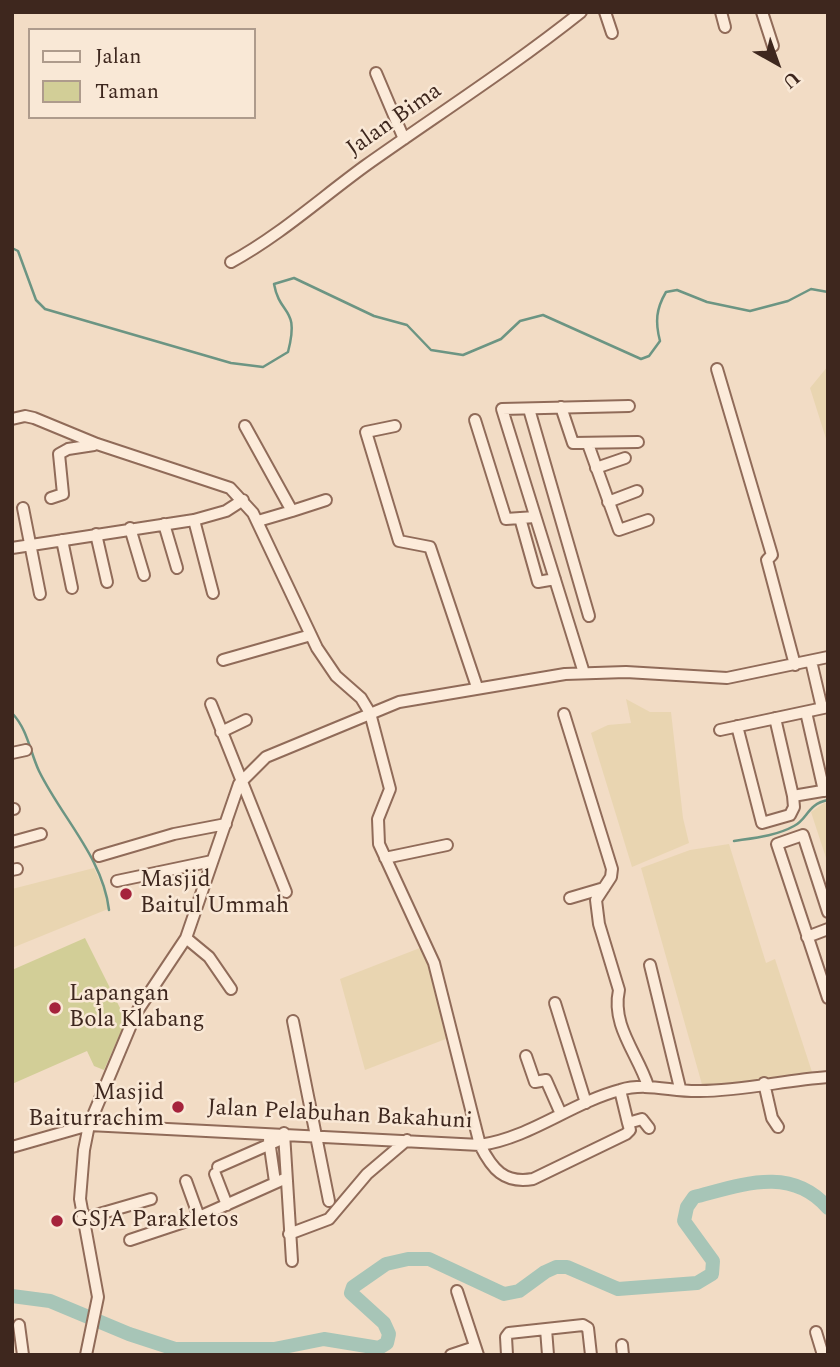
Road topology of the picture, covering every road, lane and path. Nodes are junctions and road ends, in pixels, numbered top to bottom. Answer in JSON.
{"nodes":[{"id":1,"x":581,"y":12,"type":"edge"},
{"id":2,"x":606,"y":12,"type":"edge"},
{"id":3,"x":721,"y":12,"type":"edge"},
{"id":4,"x":762,"y":12,"type":"edge"},
{"id":5,"x":725,"y":27,"type":"dead end"},
{"id":6,"x":612,"y":33,"type":"dead end"},
{"id":7,"x":774,"y":46,"type":"dead end"},
{"id":8,"x":376,"y":73,"type":"dead end"},
{"id":9,"x":404,"y":139,"type":"junction"},
{"id":10,"x":231,"y":262,"type":"dead end"},
{"id":11,"x":717,"y":369,"type":"dead end"},
{"id":12,"x":629,"y":406,"type":"dead end"},
{"id":13,"x":561,"y":407,"type":"junction"},
{"id":14,"x":529,"y":409,"type":"junction"},
{"id":15,"x":12,"y":419,"type":"edge"},
{"id":16,"x":475,"y":420,"type":"dead end"},
{"id":17,"x":245,"y":426,"type":"dead end"},
{"id":18,"x":395,"y":426,"type":"dead end"},
{"id":19,"x":638,"y":442,"type":"dead end"},
{"id":20,"x":97,"y":444,"type":"junction"},
{"id":21,"x":588,"y":444,"type":"junction"},
{"id":22,"x":625,"y":458,"type":"dead end"},
{"id":23,"x":596,"y":468,"type":"junction"},
{"id":24,"x":637,"y":491,"type":"dead end"},
{"id":25,"x":51,"y":498,"type":"dead end"},
{"id":26,"x":243,"y":500,"type":"junction"},
{"id":27,"x":326,"y":500,"type":"dead end"},
{"id":28,"x":608,"y":502,"type":"junction"},
{"id":29,"x":23,"y":508,"type":"dead end"},
{"id":30,"x":292,"y":511,"type":"junction"},
{"id":31,"x":535,"y":517,"type":"junction"},
{"id":32,"x":520,"y":518,"type":"junction"},
{"id":33,"x":194,"y":520,"type":"junction"},
{"id":34,"x":258,"y":520,"type":"junction"},
{"id":35,"x":648,"y":520,"type":"dead end"},
{"id":36,"x":164,"y":524,"type":"junction"},
{"id":37,"x":130,"y":528,"type":"junction"},
{"id":38,"x":96,"y":534,"type":"junction"},
{"id":39,"x":62,"y":540,"type":"junction"},
{"id":40,"x":31,"y":546,"type":"junction"},
{"id":41,"x":12,"y":548,"type":"edge"},
{"id":42,"x":177,"y":568,"type":"dead end"},
{"id":43,"x":144,"y":575,"type":"dead end"},
{"id":44,"x":555,"y":579,"type":"junction"},
{"id":45,"x":107,"y":582,"type":"dead end"},
{"id":46,"x":72,"y":588,"type":"dead end"},
{"id":47,"x":213,"y":593,"type":"dead end"},
{"id":48,"x":40,"y":594,"type":"dead end"},
{"id":49,"x":589,"y":616,"type":"dead end"},
{"id":50,"x":311,"y":635,"type":"junction"},
{"id":51,"x":828,"y":657,"type":"edge"},
{"id":52,"x":223,"y":660,"type":"dead end"},
{"id":53,"x":811,"y":661,"type":"junction"},
{"id":54,"x":795,"y":665,"type":"junction"},
{"id":55,"x":584,"y":673,"type":"junction"},
{"id":56,"x":477,"y":687,"type":"junction"},
{"id":57,"x":211,"y":704,"type":"dead end"},
{"id":58,"x":825,"y":708,"type":"edge"},
{"id":59,"x":806,"y":712,"type":"junction"},
{"id":60,"x":370,"y":713,"type":"junction"},
{"id":61,"x":564,"y":714,"type":"dead end"},
{"id":62,"x":775,"y":718,"type":"junction"},
{"id":63,"x":246,"y":720,"type":"dead end"},
{"id":64,"x":737,"y":726,"type":"junction"},
{"id":65,"x":720,"y":730,"type":"dead end"},
{"id":66,"x":221,"y":732,"type":"junction"},
{"id":67,"x":26,"y":750,"type":"dead end"},
{"id":68,"x":12,"y":753,"type":"edge"},
{"id":69,"x":242,"y":780,"type":"junction"},
{"id":70,"x":826,"y":791,"type":"edge"},
{"id":71,"x":793,"y":796,"type":"junction"},
{"id":72,"x":226,"y":824,"type":"junction"},
{"id":73,"x":41,"y":834,"type":"dead end"},
{"id":74,"x":12,"y":842,"type":"edge"},
{"id":75,"x":447,"y":845,"type":"dead end"},
{"id":76,"x":99,"y":856,"type":"dead end"},
{"id":77,"x":385,"y":858,"type":"junction"},
{"id":78,"x":212,"y":861,"type":"junction"},
{"id":79,"x":117,"y":881,"type":"dead end"},
{"id":80,"x":604,"y":888,"type":"junction"},
{"id":81,"x":286,"y":892,"type":"dead end"},
{"id":82,"x":570,"y":898,"type":"dead end"},
{"id":83,"x":828,"y":912,"type":"edge"},
{"id":84,"x":828,"y":929,"type":"edge"},
{"id":85,"x":807,"y":937,"type":"junction"},
{"id":86,"x":186,"y":938,"type":"junction"},
{"id":87,"x":650,"y":965,"type":"dead end"},
{"id":88,"x":231,"y":989,"type":"dead end"},
{"id":89,"x":828,"y":998,"type":"edge"},
{"id":90,"x":555,"y":1003,"type":"dead end"},
{"id":91,"x":293,"y":1021,"type":"dead end"},
{"id":92,"x":526,"y":1056,"type":"dead end"},
{"id":93,"x":828,"y":1077,"type":"edge"},
{"id":94,"x":764,"y":1083,"type":"junction"},
{"id":95,"x":648,"y":1086,"type":"junction"},
{"id":96,"x":680,"y":1088,"type":"junction"},
{"id":97,"x":620,"y":1090,"type":"junction"},
{"id":98,"x":586,"y":1103,"type":"junction"},
{"id":99,"x":561,"y":1114,"type":"junction"},
{"id":100,"x":628,"y":1123,"type":"junction"},
{"id":101,"x":89,"y":1125,"type":"junction"},
{"id":102,"x":649,"y":1128,"type":"dead end"},
{"id":103,"x":778,"y":1128,"type":"dead end"},
{"id":104,"x":269,"y":1132,"type":"junction"},
{"id":105,"x":284,"y":1135,"type":"junction"},
{"id":106,"x":318,"y":1135,"type":"junction"},
{"id":107,"x":407,"y":1140,"type":"junction"},
{"id":108,"x":270,"y":1144,"type":"junction"},
{"id":109,"x":480,"y":1144,"type":"junction"},
{"id":110,"x":12,"y":1147,"type":"edge"},
{"id":111,"x":186,"y":1181,"type":"dead end"},
{"id":112,"x":151,"y":1199,"type":"dead end"},
{"id":113,"x":329,"y":1201,"type":"dead end"},
{"id":114,"x":227,"y":1205,"type":"junction"},
{"id":115,"x":199,"y":1217,"type":"junction"},
{"id":116,"x":82,"y":1219,"type":"junction"},
{"id":117,"x":289,"y":1234,"type":"junction"},
{"id":118,"x":131,"y":1240,"type":"dead end"},
{"id":119,"x":292,"y":1261,"type":"dead end"},
{"id":120,"x":457,"y":1291,"type":"dead end"},
{"id":121,"x":19,"y":1325,"type":"dead end"},
{"id":122,"x":545,"y":1329,"type":"junction"},
{"id":123,"x":816,"y":1332,"type":"dead end"},
{"id":124,"x":477,"y":1351,"type":"edge"},
{"id":125,"x":23,"y":1355,"type":"edge"},
{"id":126,"x":86,"y":1355,"type":"edge"},
{"id":127,"x":451,"y":1355,"type":"edge"},
{"id":128,"x":508,"y":1355,"type":"edge"},
{"id":129,"x":548,"y":1355,"type":"edge"},
{"id":130,"x":591,"y":1355,"type":"edge"},
{"id":131,"x":823,"y":1355,"type":"edge"}],
"edges":[{"from":1,"to":9,"type":"street","name":"Jalan Bima"},
{"from":2,"to":6,"type":"street"},
{"from":3,"to":5,"type":"street"},
{"from":4,"to":7,"type":"street"},
{"from":8,"to":9,"type":"street"},
{"from":9,"to":10,"type":"street","name":"Jalan Bima"},
{"from":11,"to":54,"type":"street"},
{"from":12,"to":13,"type":"street"},
{"from":13,"to":14,"type":"street"},
{"from":13,"to":21,"type":"street"},
{"from":14,"to":31,"type":"street"},
{"from":14,"to":49,"type":"street"},
{"from":15,"to":20,"type":"street"},
{"from":16,"to":32,"type":"street"},
{"from":17,"to":30,"type":"street"},
{"from":18,"to":56,"type":"street"},
{"from":19,"to":21,"type":"street"},
{"from":20,"to":25,"type":"street"},
{"from":20,"to":26,"type":"street"},
{"from":21,"to":23,"type":"street"},
{"from":22,"to":23,"type":"street"},
{"from":23,"to":28,"type":"street"},
{"from":24,"to":28,"type":"street"},
{"from":26,"to":33,"type":"street"},
{"from":26,"to":34,"type":"street"},
{"from":27,"to":30,"type":"street"},
{"from":28,"to":35,"type":"street"},
{"from":29,"to":40,"type":"street"},
{"from":30,"to":34,"type":"street"},
{"from":31,"to":32,"type":"street"},
{"from":31,"to":44,"type":"street"},
{"from":32,"to":44,"type":"street"},
{"from":33,"to":36,"type":"street"},
{"from":33,"to":47,"type":"street"},
{"from":34,"to":50,"type":"street"},
{"from":36,"to":37,"type":"street"},
{"from":36,"to":42,"type":"street"},
{"from":37,"to":38,"type":"street"},
{"from":37,"to":43,"type":"street"},
{"from":38,"to":39,"type":"street"},
{"from":38,"to":45,"type":"street"},
{"from":39,"to":40,"type":"street"},
{"from":39,"to":46,"type":"street"},
{"from":40,"to":41,"type":"street"},
{"from":40,"to":48,"type":"street"},
{"from":44,"to":55,"type":"street"},
{"from":50,"to":52,"type":"street"},
{"from":50,"to":60,"type":"street"},
{"from":51,"to":53,"type":"street"},
{"from":53,"to":54,"type":"street"},
{"from":53,"to":58,"type":"street"},
{"from":54,"to":55,"type":"street"},
{"from":55,"to":56,"type":"street"},
{"from":56,"to":60,"type":"street"},
{"from":57,"to":66,"type":"street"},
{"from":58,"to":59,"type":"street"},
{"from":59,"to":62,"type":"street"},
{"from":59,"to":70,"type":"street"},
{"from":60,"to":69,"type":"street"},
{"from":60,"to":77,"type":"street"},
{"from":61,"to":80,"type":"street"},
{"from":62,"to":64,"type":"street"},
{"from":62,"to":71,"type":"street"},
{"from":63,"to":66,"type":"street"},
{"from":64,"to":65,"type":"street"},
{"from":64,"to":71,"type":"street"},
{"from":66,"to":69,"type":"street"},
{"from":67,"to":68,"type":"street"},
{"from":69,"to":72,"type":"street"},
{"from":69,"to":81,"type":"street"},
{"from":70,"to":71,"type":"street"},
{"from":72,"to":76,"type":"street"},
{"from":72,"to":78,"type":"street"},
{"from":73,"to":74,"type":"street"},
{"from":75,"to":77,"type":"street"},
{"from":77,"to":109,"type":"street"},
{"from":78,"to":79,"type":"street"},
{"from":78,"to":86,"type":"street"},
{"from":80,"to":82,"type":"street"},
{"from":80,"to":95,"type":"street"},
{"from":83,"to":85,"type":"street"},
{"from":84,"to":85,"type":"street"},
{"from":85,"to":89,"type":"street"},
{"from":86,"to":88,"type":"street"},
{"from":86,"to":101,"type":"street"},
{"from":87,"to":96,"type":"street"},
{"from":90,"to":98,"type":"street"},
{"from":91,"to":106,"type":"street"},
{"from":92,"to":99,"type":"street"},
{"from":93,"to":94,"type":"street","name":"Jalan Pelabuhan Bakahuni"},
{"from":94,"to":96,"type":"street","name":"Jalan Pelabuhan Bakahuni"},
{"from":94,"to":103,"type":"street"},
{"from":95,"to":96,"type":"street","name":"Jalan Pelabuhan Bakahuni"},
{"from":95,"to":97,"type":"street","name":"Jalan Pelabuhan Bakahuni"},
{"from":97,"to":98,"type":"street","name":"Jalan Pelabuhan Bakahuni"},
{"from":97,"to":100,"type":"street"},
{"from":98,"to":99,"type":"street","name":"Jalan Pelabuhan Bakahuni"},
{"from":99,"to":109,"type":"street","name":"Jalan Pelabuhan Bakahuni"},
{"from":100,"to":102,"type":"street"},
{"from":100,"to":109,"type":"street"},
{"from":101,"to":104,"type":"street","name":"Jalan Pelabuhan Bakahuni"},
{"from":101,"to":110,"type":"street","name":"Jalan Pelabuhan Bakahuni"},
{"from":101,"to":116,"type":"street"},
{"from":104,"to":105,"type":"street","name":"Jalan Pelabuhan Bakahuni"},
{"from":104,"to":108,"type":"street"},
{"from":105,"to":106,"type":"street","name":"Jalan Pelabuhan Bakahuni"},
{"from":105,"to":108,"type":"street"},
{"from":105,"to":117,"type":"street"},
{"from":106,"to":107,"type":"street","name":"Jalan Pelabuhan Bakahuni"},
{"from":106,"to":113,"type":"street"},
{"from":107,"to":109,"type":"street","name":"Jalan Pelabuhan Bakahuni"},
{"from":107,"to":117,"type":"street"},
{"from":108,"to":114,"type":"street"},
{"from":108,"to":114,"type":"street"},
{"from":111,"to":115,"type":"street"},
{"from":112,"to":116,"type":"street"},
{"from":114,"to":115,"type":"street"},
{"from":115,"to":118,"type":"street"},
{"from":116,"to":126,"type":"street"},
{"from":117,"to":119,"type":"street"},
{"from":120,"to":124,"type":"street"},
{"from":121,"to":125,"type":"street"},
{"from":122,"to":128,"type":"street"},
{"from":122,"to":129,"type":"street"},
{"from":122,"to":130,"type":"street"},
{"from":123,"to":131,"type":"street"},
{"from":124,"to":127,"type":"street"}]}
